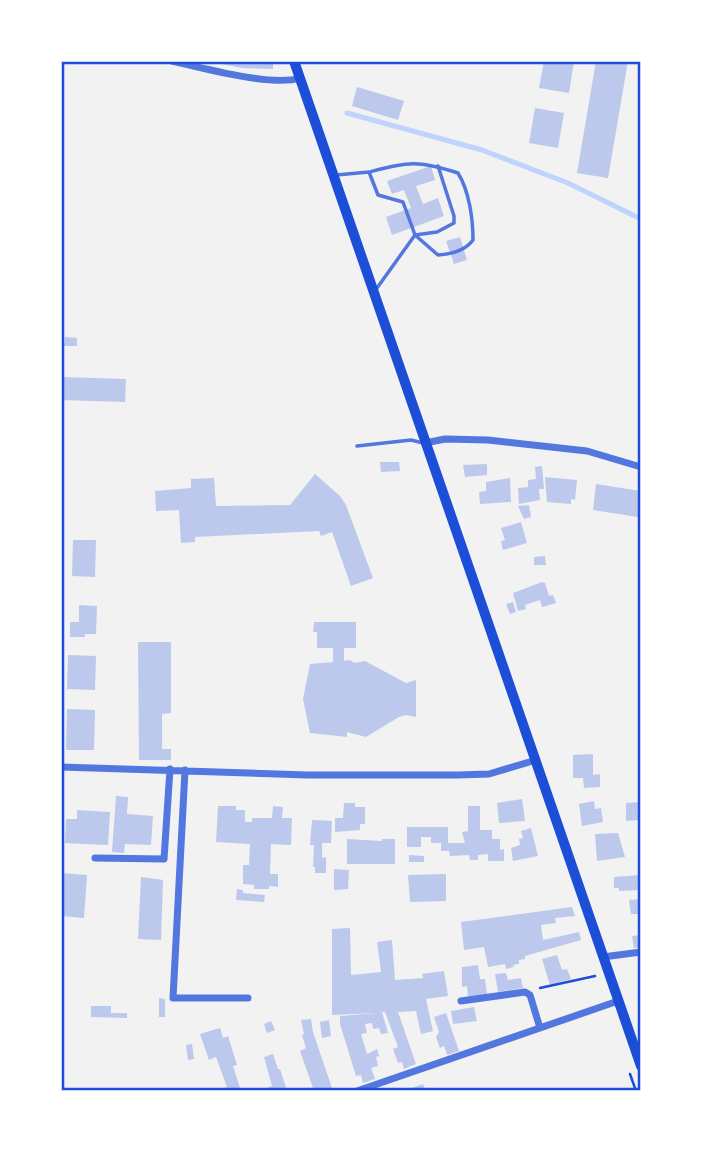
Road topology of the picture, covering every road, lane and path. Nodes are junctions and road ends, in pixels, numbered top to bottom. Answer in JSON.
{"nodes":[{"id":1,"x":172,"y":61,"type":"edge"},
{"id":2,"x":295,"y":61,"type":"edge"},
{"id":3,"x":300,"y":78,"type":"junction"},
{"id":4,"x":438,"y":166,"type":"junction"},
{"id":5,"x":369,"y":172,"type":"junction"},
{"id":6,"x":333,"y":175,"type":"junction"},
{"id":7,"x":415,"y":236,"type":"junction"},
{"id":8,"x":373,"y":293,"type":"junction"},
{"id":9,"x":425,"y":443,"type":"junction"},
{"id":10,"x":357,"y":446,"type":"dead end"},
{"id":11,"x":641,"y":467,"type":"edge"},
{"id":12,"x":536,"y":760,"type":"junction"},
{"id":13,"x":61,"y":766,"type":"edge"},
{"id":14,"x":170,"y":769,"type":"junction"},
{"id":15,"x":185,"y":770,"type":"junction"},
{"id":16,"x":95,"y":858,"type":"dead end"},
{"id":17,"x":641,"y":953,"type":"edge"},
{"id":18,"x":603,"y":957,"type":"junction"},
{"id":19,"x":595,"y":976,"type":"dead end"},
{"id":20,"x":528,"y":993,"type":"junction"},
{"id":21,"x":248,"y":998,"type":"dead end"},
{"id":22,"x":461,"y":1001,"type":"dead end"},
{"id":23,"x":618,"y":1001,"type":"junction"},
{"id":24,"x":540,"y":1028,"type":"junction"},
{"id":25,"x":641,"y":1066,"type":"edge"},
{"id":26,"x":357,"y":1091,"type":"edge"}],
"edges":[{"from":1,"to":3,"type":"street"},
{"from":2,"to":3,"type":"main road"},
{"from":3,"to":6,"type":"main road"},
{"from":4,"to":5,"type":"lane"},
{"from":4,"to":7,"type":"lane"},
{"from":4,"to":7,"type":"lane"},
{"from":5,"to":6,"type":"lane"},
{"from":5,"to":7,"type":"lane"},
{"from":6,"to":8,"type":"main road"},
{"from":7,"to":8,"type":"lane"},
{"from":8,"to":9,"type":"main road"},
{"from":9,"to":10,"type":"lane"},
{"from":9,"to":11,"type":"street"},
{"from":9,"to":12,"type":"main road"},
{"from":12,"to":15,"type":"street"},
{"from":12,"to":18,"type":"main road"},
{"from":13,"to":14,"type":"street"},
{"from":14,"to":15,"type":"street"},
{"from":14,"to":16,"type":"street"},
{"from":15,"to":21,"type":"street"},
{"from":17,"to":18,"type":"street"},
{"from":18,"to":23,"type":"main road"},
{"from":19,"to":20,"type":"path"},
{"from":20,"to":22,"type":"street"},
{"from":20,"to":24,"type":"street"},
{"from":23,"to":24,"type":"street"},
{"from":23,"to":25,"type":"main road"},
{"from":24,"to":26,"type":"street"}]}
